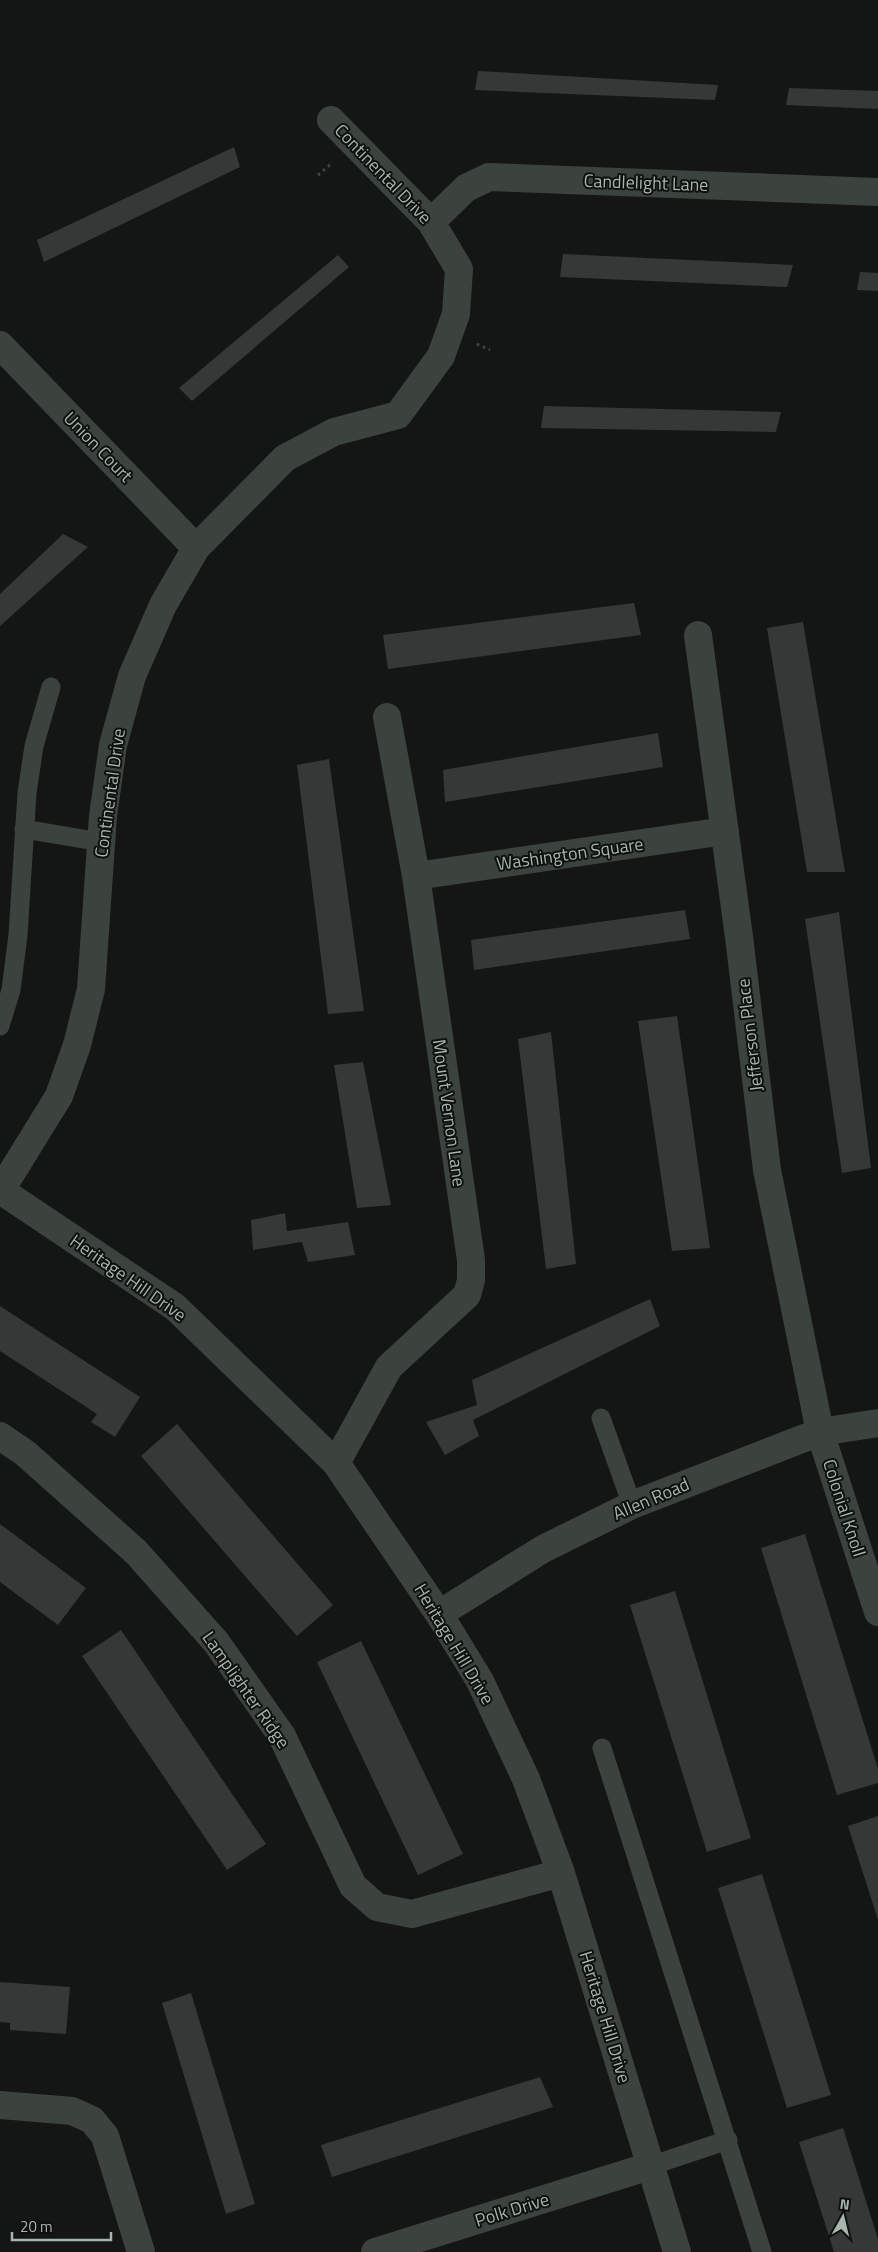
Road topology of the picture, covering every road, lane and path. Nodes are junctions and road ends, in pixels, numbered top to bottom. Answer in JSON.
{"nodes":[{"id":1,"x":332,"y":120,"type":"dead end"},
{"id":2,"x":878,"y":192,"type":"edge"},
{"id":3,"x":431,"y":222,"type":"junction"},
{"id":4,"x":0,"y":345,"type":"edge"},
{"id":5,"x":196,"y":548,"type":"junction"},
{"id":6,"x":698,"y":635,"type":"dead end"},
{"id":7,"x":51,"y":686,"type":"dead end"},
{"id":8,"x":387,"y":717,"type":"dead end"},
{"id":9,"x":24,"y":829,"type":"junction"},
{"id":10,"x":725,"y":832,"type":"junction"},
{"id":11,"x":101,"y":842,"type":"junction"},
{"id":12,"x":416,"y":876,"type":"junction"},
{"id":13,"x":0,"y":1026,"type":"edge"},
{"id":14,"x":1,"y":1190,"type":"edge"},
{"id":15,"x":601,"y":1418,"type":"dead end"},
{"id":16,"x":878,"y":1423,"type":"edge"},
{"id":17,"x":820,"y":1432,"type":"junction"},
{"id":18,"x":0,"y":1436,"type":"edge"},
{"id":19,"x":336,"y":1463,"type":"junction"},
{"id":20,"x":632,"y":1505,"type":"junction"},
{"id":21,"x":878,"y":1612,"type":"edge"},
{"id":22,"x":439,"y":1614,"type":"junction"},
{"id":23,"x":602,"y":1748,"type":"dead end"},
{"id":24,"x":561,"y":1873,"type":"junction"},
{"id":25,"x":0,"y":2105,"type":"edge"},
{"id":26,"x":728,"y":2140,"type":"junction"},
{"id":27,"x":650,"y":2166,"type":"junction"},
{"id":28,"x":142,"y":2252,"type":"edge"},
{"id":29,"x":375,"y":2252,"type":"edge"},
{"id":30,"x":677,"y":2252,"type":"edge"},
{"id":31,"x":762,"y":2252,"type":"edge"}],
"edges":[{"from":1,"to":3,"type":"street","name":"Continental Drive"},
{"from":2,"to":3,"type":"street","name":"Candlelight Lane"},
{"from":3,"to":5,"type":"street","name":"Continental Drive"},
{"from":4,"to":5,"type":"street","name":"Union Court"},
{"from":5,"to":11,"type":"street","name":"Continental Drive"},
{"from":6,"to":10,"type":"street","name":"Jefferson Place"},
{"from":7,"to":9,"type":"lane"},
{"from":8,"to":12,"type":"street","name":"Mount Vernon Lane"},
{"from":9,"to":11,"type":"lane"},
{"from":9,"to":13,"type":"lane"},
{"from":10,"to":12,"type":"street","name":"Washington Square"},
{"from":10,"to":17,"type":"street","name":"Jefferson Place"},
{"from":11,"to":14,"type":"street","name":"Continental Drive"},
{"from":12,"to":19,"type":"street","name":"Mount Vernon Lane"},
{"from":14,"to":19,"type":"street","name":"Heritage Hill Drive"},
{"from":15,"to":20,"type":"lane"},
{"from":16,"to":17,"type":"street","name":"Allen Road"},
{"from":17,"to":20,"type":"street","name":"Allen Road"},
{"from":17,"to":21,"type":"street","name":"Colonial Knoll"},
{"from":18,"to":24,"type":"street","name":"Lamplighter Ridge"},
{"from":19,"to":22,"type":"street","name":"Heritage Hill Drive"},
{"from":20,"to":22,"type":"street","name":"Allen Road"},
{"from":22,"to":24,"type":"street","name":"Heritage Hill Drive"},
{"from":23,"to":26,"type":"lane"},
{"from":24,"to":27,"type":"street","name":"Heritage Hill Drive"},
{"from":25,"to":28,"type":"street"},
{"from":26,"to":27,"type":"lane"},
{"from":26,"to":31,"type":"lane"},
{"from":27,"to":29,"type":"street","name":"Polk Drive"},
{"from":27,"to":30,"type":"street","name":"Heritage Hill Drive"}]}
